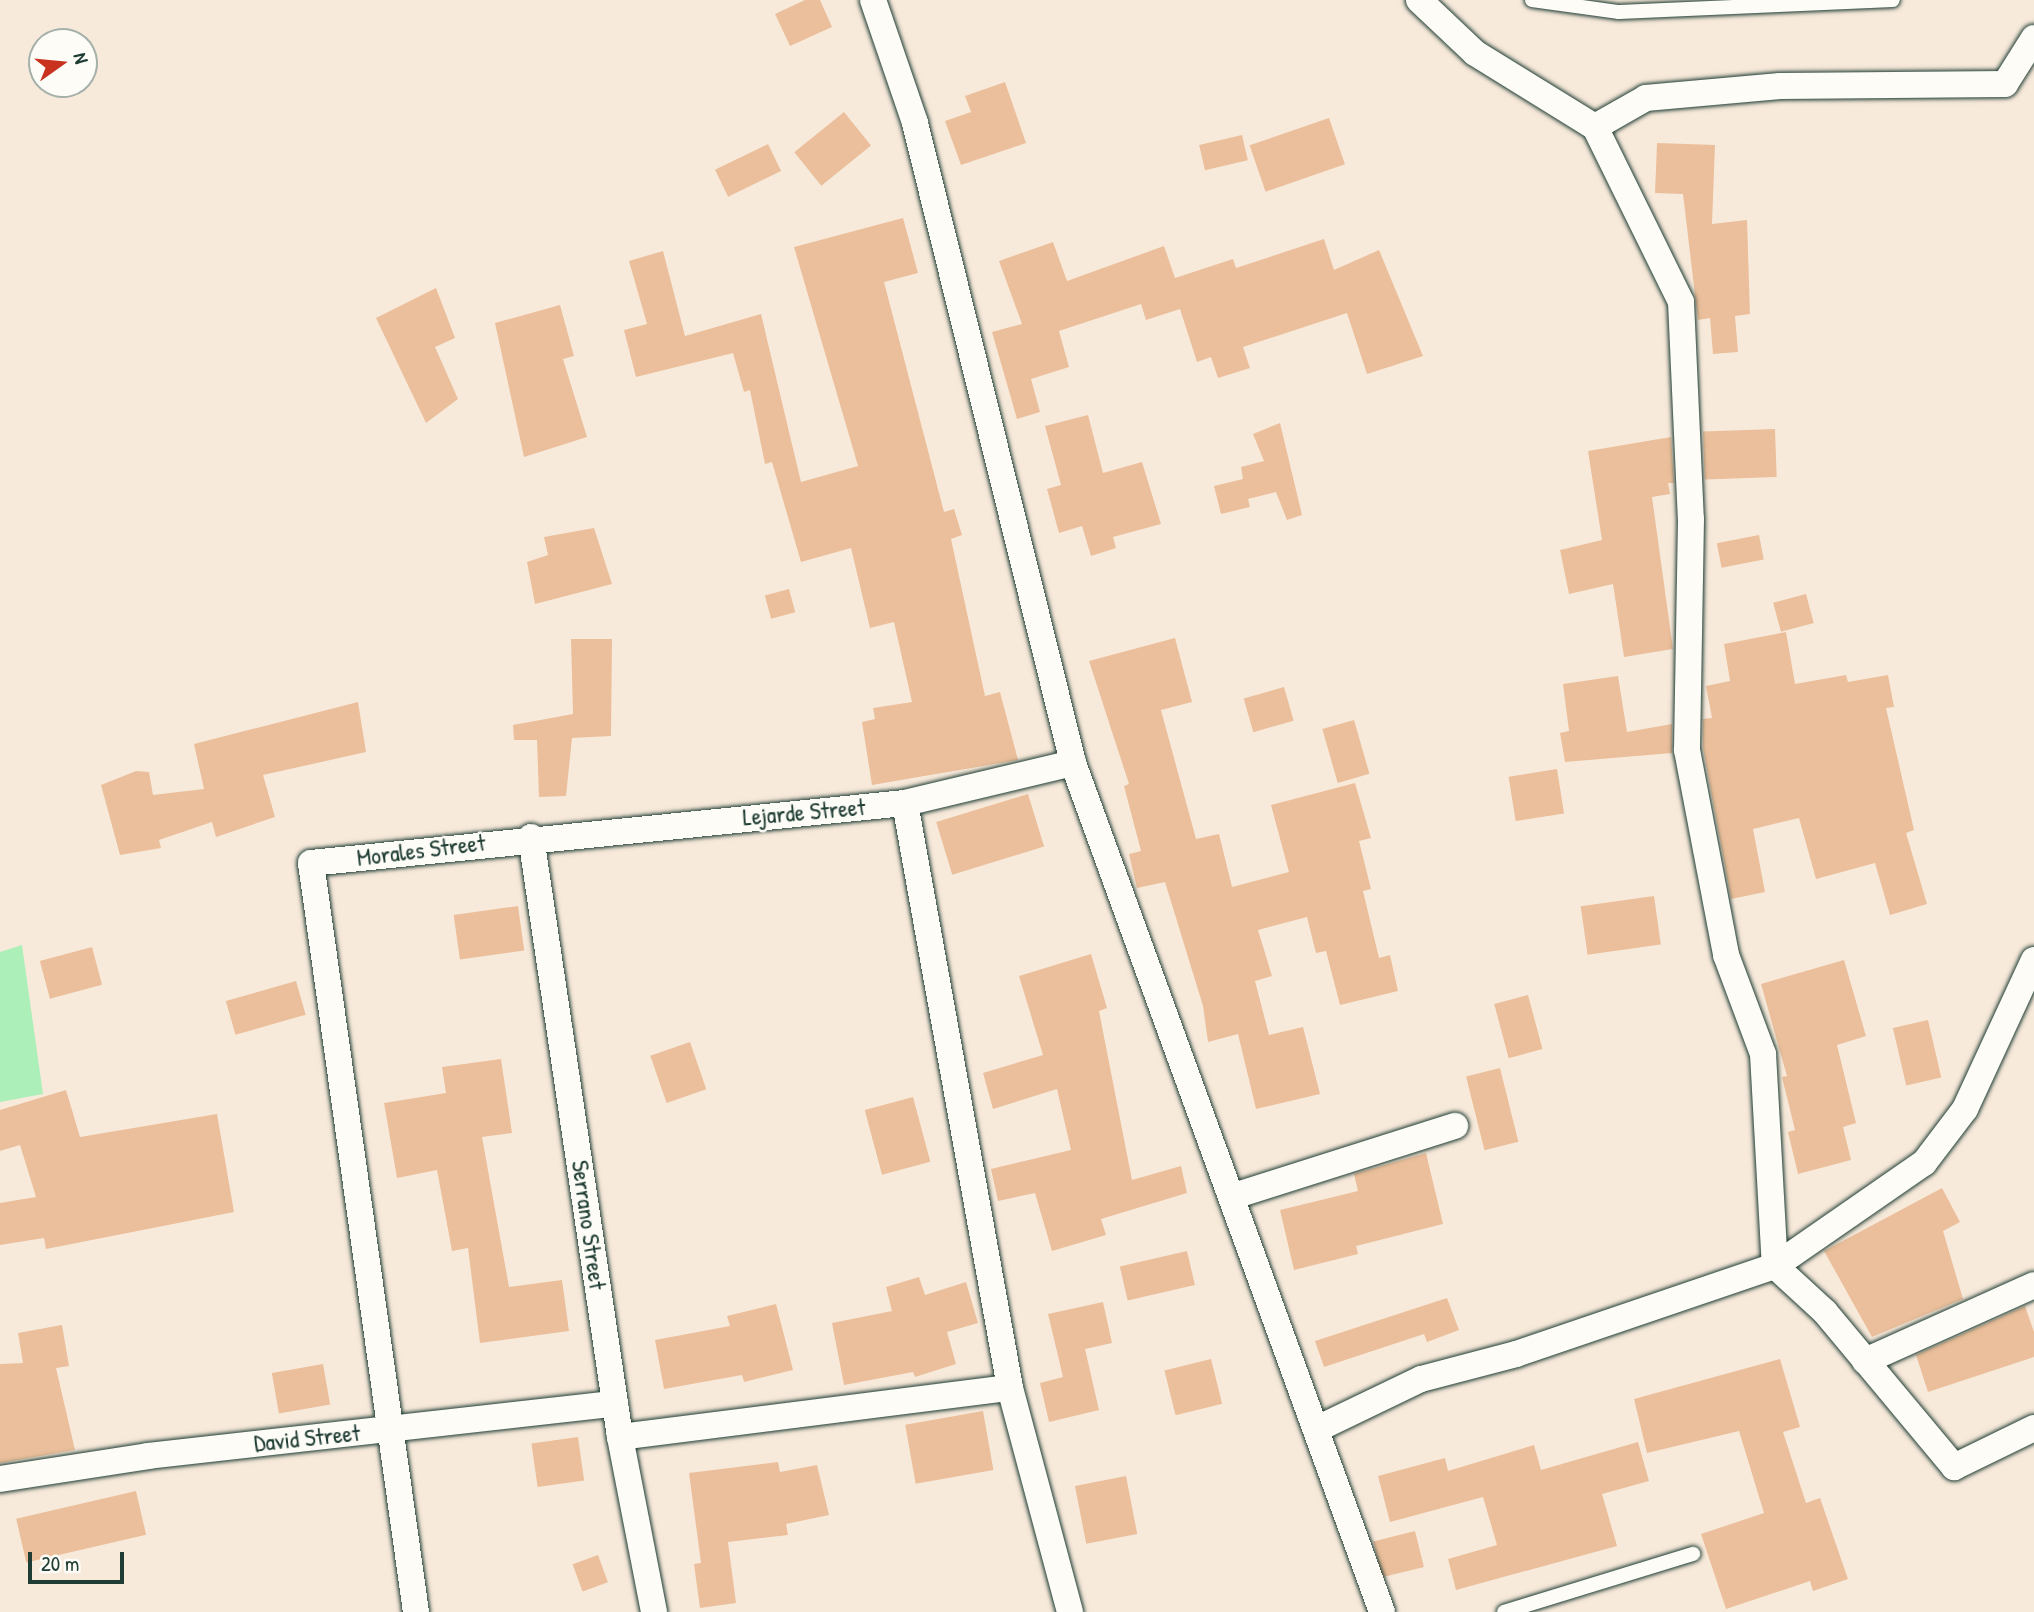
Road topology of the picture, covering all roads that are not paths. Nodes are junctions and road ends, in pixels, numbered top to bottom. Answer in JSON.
{"nodes":[{"id":1,"x":873,"y":0,"type":"edge"},
{"id":2,"x":1419,"y":0,"type":"edge"},
{"id":3,"x":1532,"y":0,"type":"edge"},
{"id":4,"x":1893,"y":0,"type":"edge"},
{"id":5,"x":2034,"y":38,"type":"edge"},
{"id":6,"x":1595,"y":127,"type":"junction"},
{"id":7,"x":1073,"y":763,"type":"junction"},
{"id":8,"x":905,"y":803,"type":"junction"},
{"id":9,"x":531,"y":837,"type":"junction"},
{"id":10,"x":2034,"y":960,"type":"edge"},
{"id":11,"x":1455,"y":1126,"type":"dead end"},
{"id":12,"x":1234,"y":1196,"type":"junction"},
{"id":13,"x":1775,"y":1266,"type":"junction"},
{"id":14,"x":2034,"y":1285,"type":"edge"},
{"id":15,"x":1865,"y":1361,"type":"junction"},
{"id":16,"x":1010,"y":1388,"type":"junction"},
{"id":17,"x":615,"y":1404,"type":"junction"},
{"id":18,"x":2034,"y":1428,"type":"edge"},
{"id":19,"x":387,"y":1429,"type":"junction"},
{"id":20,"x":1317,"y":1429,"type":"junction"},
{"id":21,"x":620,"y":1437,"type":"junction"},
{"id":22,"x":0,"y":1479,"type":"edge"},
{"id":23,"x":1693,"y":1554,"type":"dead end"},
{"id":24,"x":416,"y":1612,"type":"edge"},
{"id":25,"x":654,"y":1612,"type":"edge"},
{"id":26,"x":1070,"y":1612,"type":"edge"},
{"id":27,"x":1382,"y":1612,"type":"edge"},
{"id":28,"x":1504,"y":1612,"type":"edge"}],
"edges":[{"from":1,"to":7,"type":"street"},
{"from":2,"to":6,"type":"street"},
{"from":3,"to":4,"type":"lane"},
{"from":5,"to":6,"type":"street"},
{"from":6,"to":13,"type":"street"},
{"from":7,"to":8,"type":"street","name":"Lejarde Street"},
{"from":7,"to":12,"type":"street"},
{"from":8,"to":9,"type":"street","name":"Lejarde Street"},
{"from":8,"to":16,"type":"street"},
{"from":9,"to":17,"type":"street","name":"Serrano Street"},
{"from":9,"to":19,"type":"street","name":"Morales Street"},
{"from":10,"to":13,"type":"street"},
{"from":11,"to":12,"type":"street"},
{"from":12,"to":20,"type":"street"},
{"from":13,"to":15,"type":"street"},
{"from":13,"to":20,"type":"street"},
{"from":14,"to":15,"type":"street"},
{"from":15,"to":18,"type":"street"},
{"from":16,"to":21,"type":"street"},
{"from":16,"to":26,"type":"street"},
{"from":17,"to":19,"type":"street","name":"David Street"},
{"from":17,"to":21,"type":"street","name":"Serrano Street"},
{"from":19,"to":22,"type":"street","name":"David Street"},
{"from":19,"to":24,"type":"street"},
{"from":20,"to":27,"type":"street"},
{"from":21,"to":25,"type":"street","name":"Serrano Street"},
{"from":23,"to":28,"type":"lane"}]}
